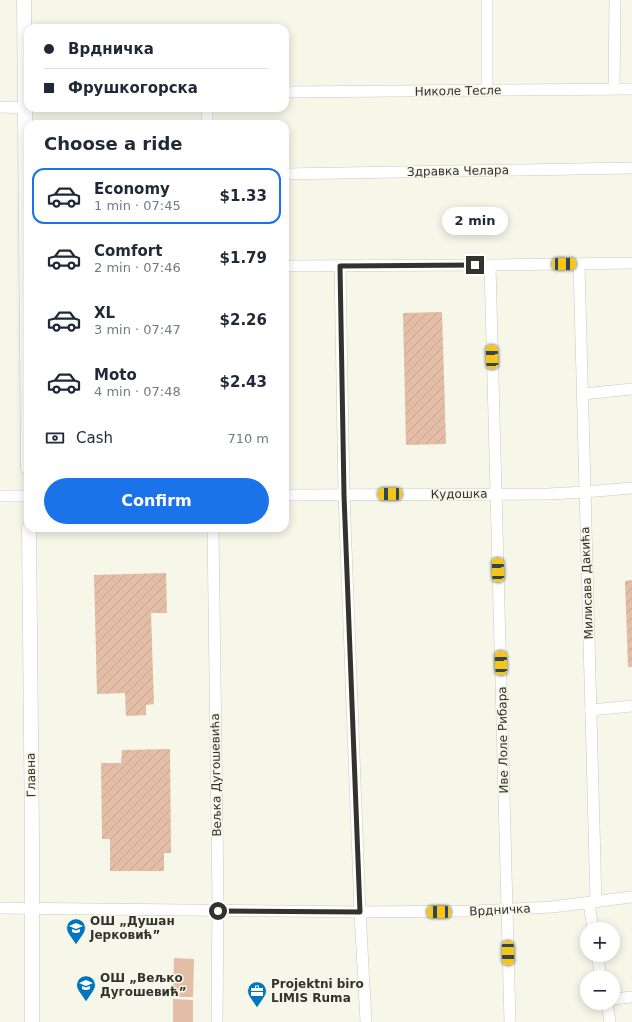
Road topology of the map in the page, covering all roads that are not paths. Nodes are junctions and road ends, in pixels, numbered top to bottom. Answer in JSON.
{"nodes":[{"id":1,"x":24,"y":0,"type":"edge"},
{"id":2,"x":487,"y":0,"type":"edge"},
{"id":3,"x":615,"y":0,"type":"edge"},
{"id":4,"x":24,"y":24,"type":"edge"},
{"id":5,"x":614,"y":89,"type":"junction"},
{"id":6,"x":632,"y":89,"type":"edge"},
{"id":7,"x":487,"y":90,"type":"junction"},
{"id":8,"x":289,"y":92,"type":"edge"},
{"id":9,"x":0,"y":107,"type":"edge"},
{"id":10,"x":24,"y":108,"type":"edge"},
{"id":11,"x":632,"y":168,"type":"edge"},
{"id":12,"x":289,"y":174,"type":"edge"},
{"id":13,"x":632,"y":263,"type":"edge"},
{"id":14,"x":579,"y":264,"type":"junction"},
{"id":15,"x":490,"y":265,"type":"junction"},
{"id":16,"x":289,"y":266,"type":"edge"},
{"id":17,"x":340,"y":266,"type":"junction"},
{"id":18,"x":632,"y":389,"type":"edge"},
{"id":19,"x":583,"y":394,"type":"junction"},
{"id":20,"x":632,"y":488,"type":"edge"},
{"id":21,"x":585,"y":492,"type":"junction"},
{"id":22,"x":495,"y":493,"type":"junction"},
{"id":23,"x":289,"y":494,"type":"edge"},
{"id":24,"x":344,"y":495,"type":"junction"},
{"id":25,"x":0,"y":496,"type":"edge"},
{"id":26,"x":24,"y":496,"type":"edge"},
{"id":27,"x":29,"y":532,"type":"edge"},
{"id":28,"x":213,"y":532,"type":"edge"},
{"id":29,"x":632,"y":706,"type":"edge"},
{"id":30,"x":591,"y":710,"type":"junction"},
{"id":31,"x":632,"y":897,"type":"edge"},
{"id":32,"x":593,"y":902,"type":"junction"},
{"id":33,"x":0,"y":908,"type":"edge"},
{"id":34,"x":32,"y":908,"type":"junction"},
{"id":35,"x":507,"y":910,"type":"junction"},
{"id":36,"x":218,"y":911,"type":"junction"},
{"id":37,"x":360,"y":912,"type":"junction"},
{"id":38,"x":593,"y":922,"type":"edge"},
{"id":39,"x":632,"y":997,"type":"edge"},
{"id":40,"x":620,"y":998,"type":"edge"},
{"id":41,"x":608,"y":1010,"type":"edge"},
{"id":42,"x":32,"y":1022,"type":"edge"},
{"id":43,"x":217,"y":1022,"type":"edge"},
{"id":44,"x":366,"y":1022,"type":"edge"},
{"id":45,"x":510,"y":1022,"type":"edge"},
{"id":46,"x":610,"y":1022,"type":"edge"}],
"edges":[{"from":1,"to":4,"type":"main road"},
{"from":2,"to":7,"type":"street"},
{"from":3,"to":5,"type":"street"},
{"from":5,"to":6,"type":"street","name":"Николе Тесле"},
{"from":5,"to":7,"type":"street","name":"Николе Тесле"},
{"from":7,"to":8,"type":"street","name":"Николе Тесле"},
{"from":9,"to":10,"type":"street"},
{"from":11,"to":12,"type":"street","name":"Здравка Челара"},
{"from":13,"to":14,"type":"street"},
{"from":14,"to":15,"type":"street"},
{"from":14,"to":19,"type":"street","name":"Милисава Дакића"},
{"from":15,"to":17,"type":"street"},
{"from":15,"to":22,"type":"street","name":"Иве Лоле Рибара"},
{"from":16,"to":17,"type":"street"},
{"from":17,"to":24,"type":"street"},
{"from":18,"to":19,"type":"street"},
{"from":19,"to":21,"type":"street","name":"Милисава Дакића"},
{"from":20,"to":21,"type":"street","name":"Кудошка"},
{"from":21,"to":22,"type":"street","name":"Кудошка"},
{"from":21,"to":30,"type":"street","name":"Милисава Дакића"},
{"from":22,"to":24,"type":"street","name":"Кудошка"},
{"from":22,"to":35,"type":"street","name":"Иве Лоле Рибара"},
{"from":23,"to":24,"type":"street","name":"Кудошка"},
{"from":24,"to":37,"type":"street"},
{"from":25,"to":26,"type":"street"},
{"from":27,"to":34,"type":"main road","name":"Главна"},
{"from":28,"to":36,"type":"street","name":"Вељка Дугошевића"},
{"from":29,"to":30,"type":"street"},
{"from":30,"to":32,"type":"street","name":"Милисава Дакића"},
{"from":31,"to":32,"type":"street","name":"Врдничка"},
{"from":32,"to":35,"type":"street","name":"Врдничка"},
{"from":32,"to":38,"type":"street","name":"Милисава Дакића"},
{"from":33,"to":34,"type":"street","name":"Врдничка"},
{"from":34,"to":36,"type":"street","name":"Врдничка"},
{"from":34,"to":42,"type":"main road","name":"Главна"},
{"from":35,"to":37,"type":"street","name":"Врдничка"},
{"from":35,"to":45,"type":"street","name":"Иве Лоле Рибара"},
{"from":36,"to":37,"type":"street","name":"Врдничка"},
{"from":36,"to":43,"type":"street","name":"Вељка Дугошевића"},
{"from":37,"to":44,"type":"street"},
{"from":39,"to":40,"type":"street"},
{"from":41,"to":46,"type":"street"}]}
